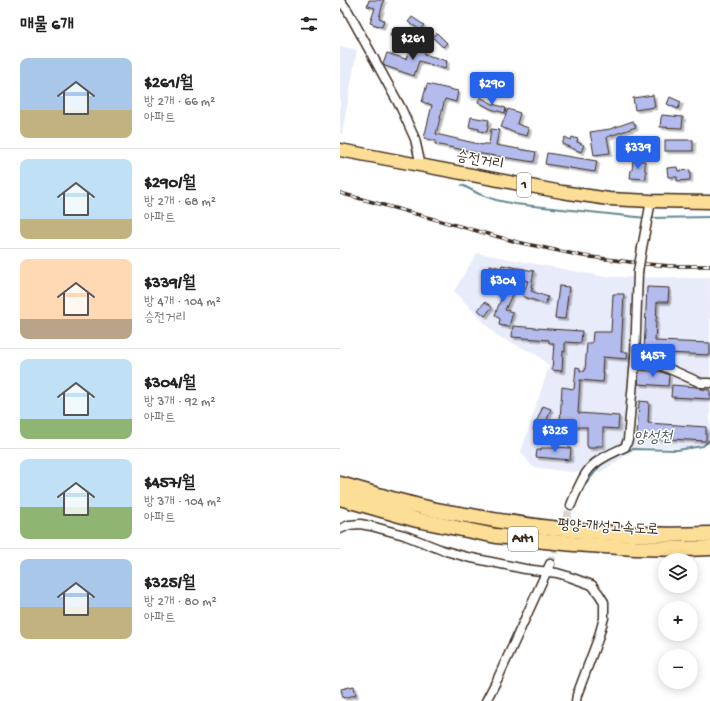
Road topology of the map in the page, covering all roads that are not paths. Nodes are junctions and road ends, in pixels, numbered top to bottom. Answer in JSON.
{"nodes":[{"id":1,"x":340,"y":0,"type":"edge"},
{"id":2,"x":340,"y":150,"type":"edge"},
{"id":3,"x":421,"y":166,"type":"junction"},
{"id":4,"x":710,"y":202,"type":"edge"},
{"id":5,"x":649,"y":212,"type":"junction"},
{"id":6,"x":635,"y":358,"type":"junction"},
{"id":7,"x":710,"y":382,"type":"edge"},
{"id":8,"x":340,"y":484,"type":"edge"},
{"id":9,"x":340,"y":498,"type":"edge"},
{"id":10,"x":571,"y":505,"type":"tunnel mouth"},
{"id":11,"x":340,"y":529,"type":"edge"},
{"id":12,"x":710,"y":534,"type":"edge"},
{"id":13,"x":710,"y":548,"type":"edge"},
{"id":14,"x":550,"y":564,"type":"tunnel mouth"},
{"id":15,"x":547,"y":572,"type":"junction"},
{"id":16,"x":486,"y":701,"type":"edge"},
{"id":17,"x":576,"y":701,"type":"edge"}],
"edges":[{"from":1,"to":3,"type":"street"},
{"from":2,"to":3,"type":"main road","name":"승전거리","number":"1"},
{"from":3,"to":5,"type":"main road","name":"승전거리","number":"1"},
{"from":4,"to":5,"type":"main road","name":"승전거리","number":"1"},
{"from":5,"to":6,"type":"street","bridge":true},
{"from":6,"to":7,"type":"street"},
{"from":6,"to":10,"type":"street"},
{"from":8,"to":12,"type":"highway","name":"평양-개성고속도로","number":"AH1"},
{"from":9,"to":13,"type":"highway","name":"평양-개성고속도로","number":"AH1"},
{"from":11,"to":15,"type":"street"},
{"from":14,"to":15,"type":"street"},
{"from":15,"to":16,"type":"street"},
{"from":15,"to":17,"type":"street"}]}
